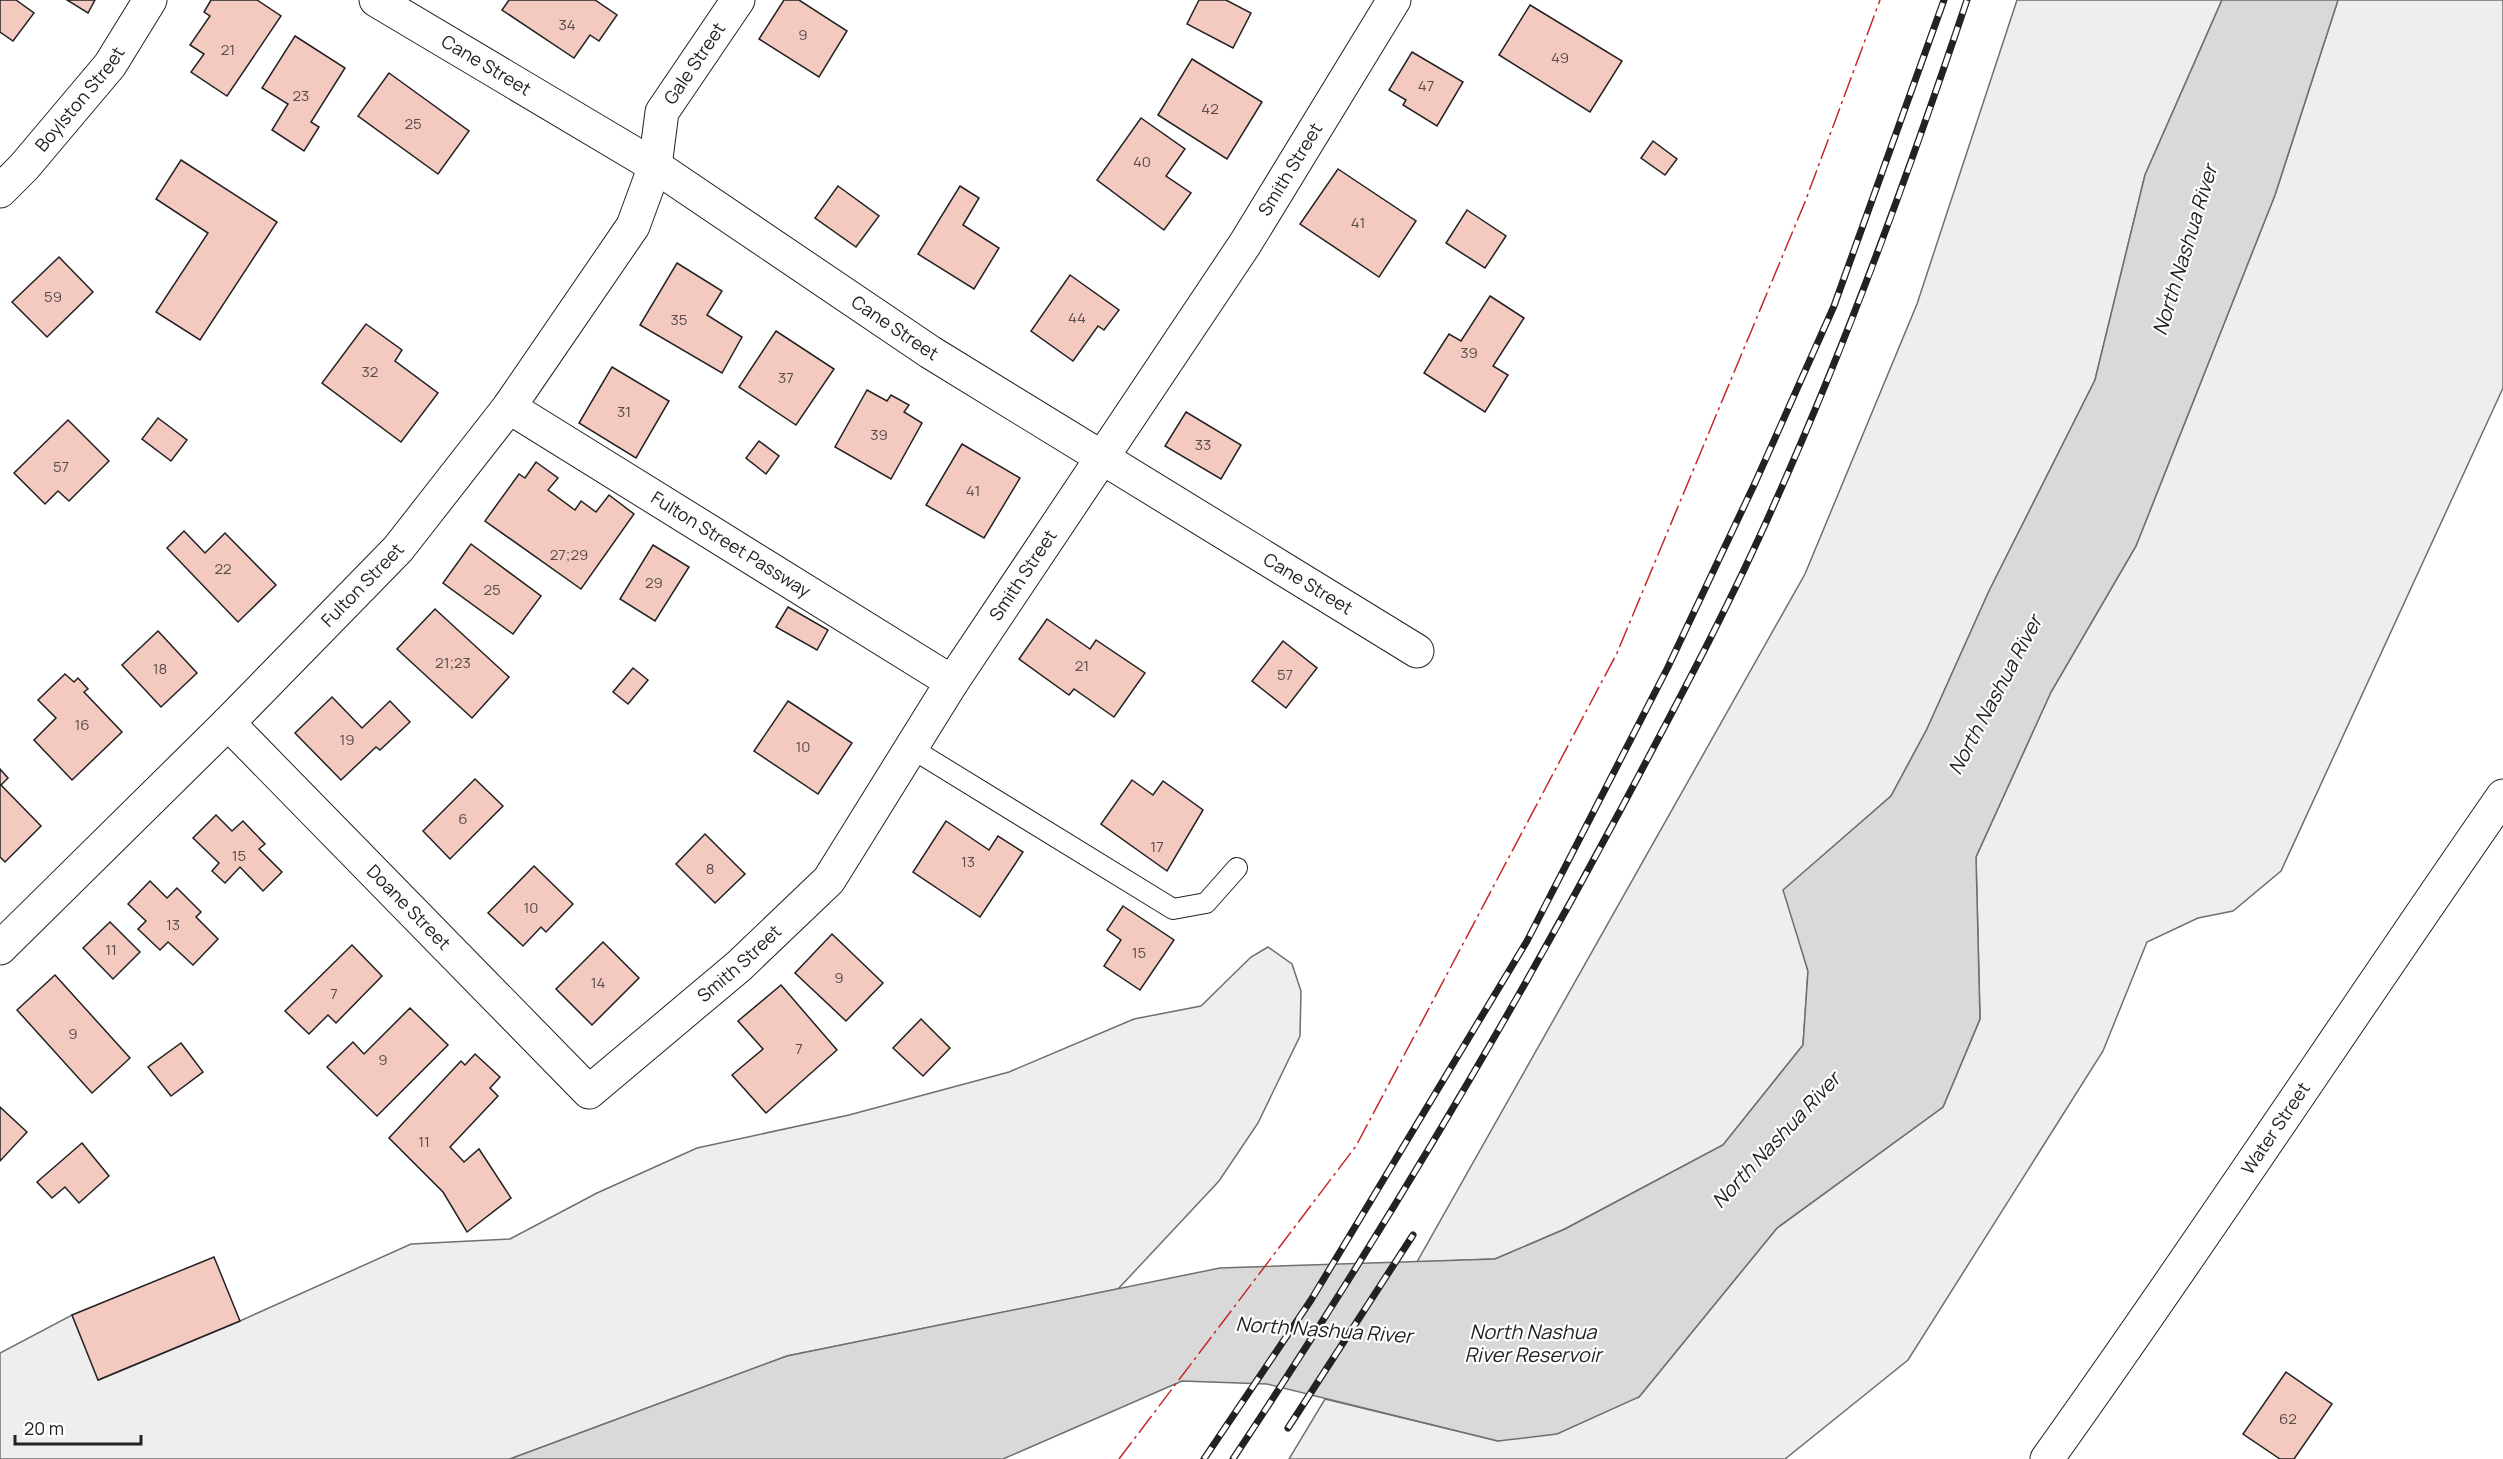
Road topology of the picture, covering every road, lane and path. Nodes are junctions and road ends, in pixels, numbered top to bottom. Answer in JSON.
{"nodes":[{"id":1,"x":150,"y":0,"type":"edge"},
{"id":2,"x":376,"y":0,"type":"edge"},
{"id":3,"x":738,"y":0,"type":"edge"},
{"id":4,"x":1394,"y":0,"type":"edge"},
{"id":5,"x":655,"y":166,"type":"junction"},
{"id":6,"x":0,"y":191,"type":"edge"},
{"id":7,"x":509,"y":407,"type":"junction"},
{"id":8,"x":1101,"y":456,"type":"junction"},
{"id":9,"x":1417,"y":651,"type":"dead end"},
{"id":10,"x":952,"y":682,"type":"junction"},
{"id":11,"x":228,"y":723,"type":"junction"},
{"id":12,"x":911,"y":748,"type":"junction"},
{"id":13,"x":2503,"y":796,"type":"edge"},
{"id":14,"x":1237,"y":868,"type":"dead end"},
{"id":15,"x":2,"y":943,"type":"edge"},
{"id":16,"x":588,"y":1092,"type":"joint"},
{"id":17,"x":2047,"y":1459,"type":"edge"}],
"edges":[{"from":1,"to":6,"type":"main road","name":"Boylston Street"},
{"from":2,"to":5,"type":"main road","name":"Cane Street"},
{"from":3,"to":5,"type":"main road","name":"Gale Street"},
{"from":4,"to":8,"type":"main road","name":"Smith Street"},
{"from":5,"to":7,"type":"main road","name":"Fulton Street"},
{"from":5,"to":8,"type":"main road","name":"Cane Street"},
{"from":7,"to":10,"type":"main road","name":"Fulton Street Passway"},
{"from":7,"to":11,"type":"main road","name":"Fulton Street"},
{"from":8,"to":9,"type":"main road","name":"Cane Street"},
{"from":8,"to":10,"type":"main road","name":"Smith Street"},
{"from":10,"to":12,"type":"main road","name":"Smith Street"},
{"from":11,"to":15,"type":"main road","name":"Fulton Street"},
{"from":11,"to":16,"type":"main road","name":"Doane Street"},
{"from":12,"to":14,"type":"lane"},
{"from":12,"to":16,"type":"main road","name":"Smith Street"},
{"from":13,"to":17,"type":"main road","name":"Water Street"}]}
